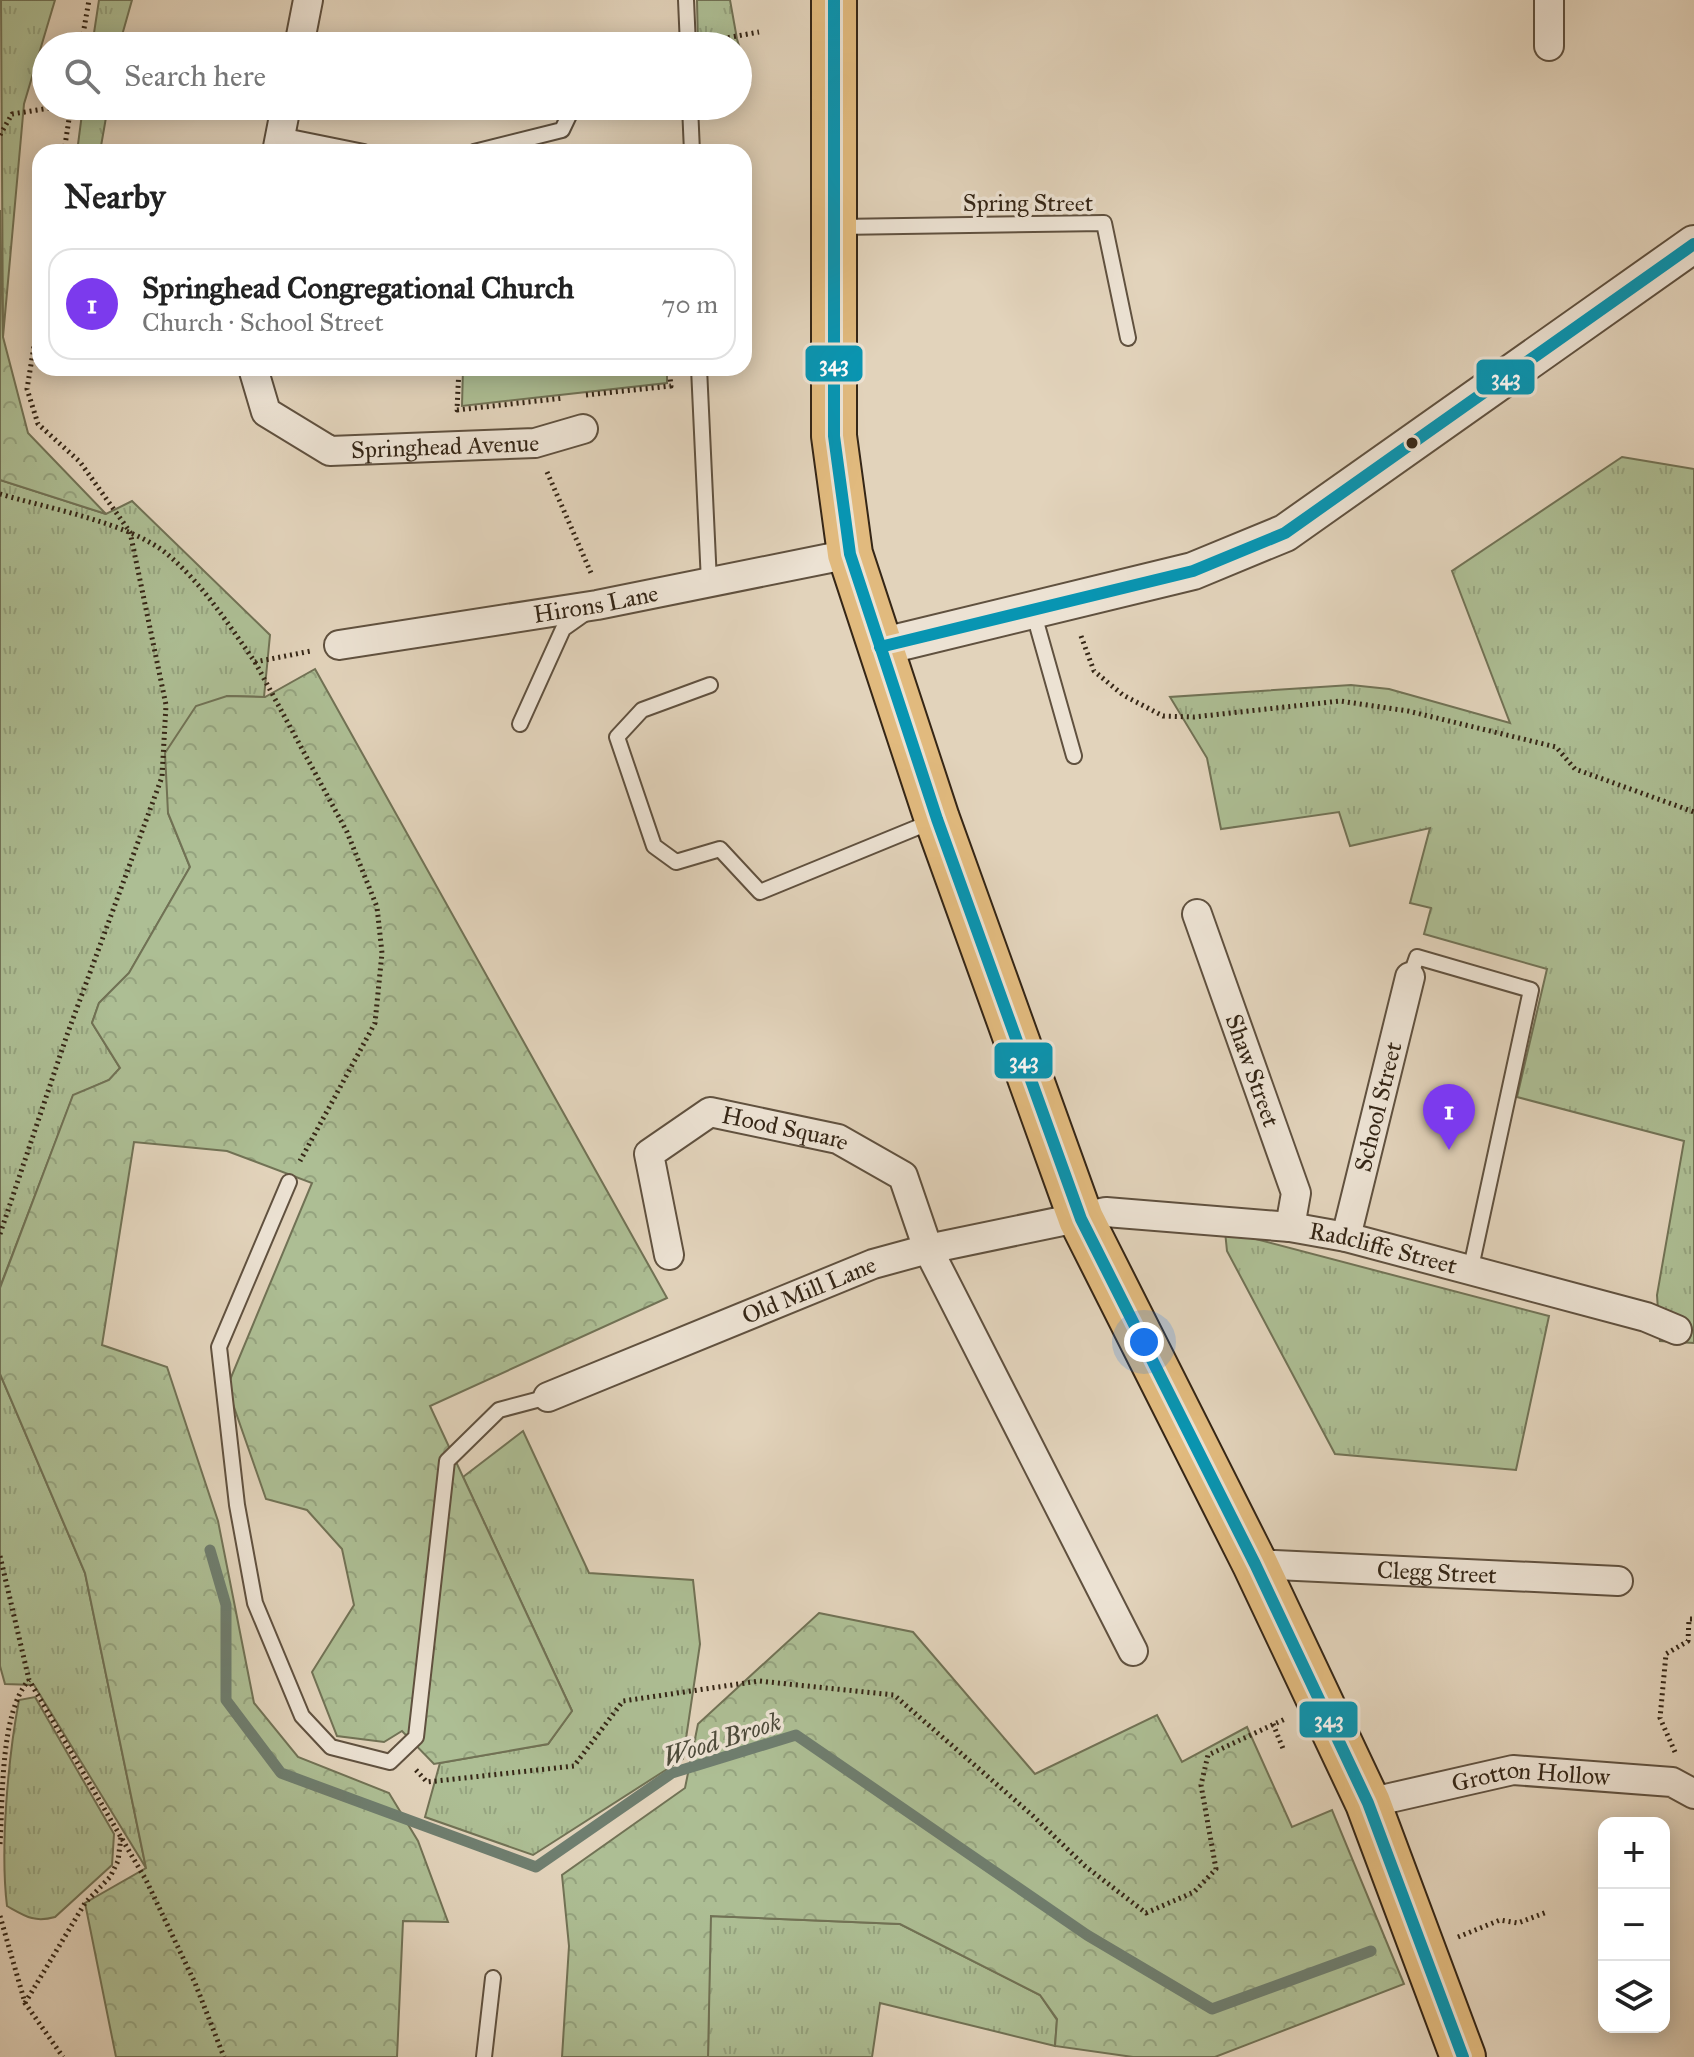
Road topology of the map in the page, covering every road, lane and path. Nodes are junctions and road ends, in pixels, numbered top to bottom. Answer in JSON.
{"nodes":[{"id":1,"x":89,"y":0,"type":"edge"},
{"id":2,"x":308,"y":0,"type":"edge"},
{"id":3,"x":686,"y":0,"type":"edge"},
{"id":4,"x":834,"y":0,"type":"edge"},
{"id":5,"x":1549,"y":0,"type":"edge"},
{"id":6,"x":83,"y":32,"type":"edge"},
{"id":7,"x":302,"y":32,"type":"edge"},
{"id":8,"x":687,"y":32,"type":"edge"},
{"id":9,"x":759,"y":32,"type":"dead end"},
{"id":10,"x":752,"y":33,"type":"edge"},
{"id":11,"x":1549,"y":46,"type":"dead end"},
{"id":12,"x":32,"y":111,"type":"edge"},
{"id":13,"x":69,"y":120,"type":"edge"},
{"id":14,"x":283,"y":120,"type":"edge"},
{"id":15,"x":567,"y":120,"type":"edge"},
{"id":16,"x":691,"y":120,"type":"edge"},
{"id":17,"x":0,"y":135,"type":"edge"},
{"id":18,"x":65,"y":144,"type":"edge"},
{"id":19,"x":279,"y":144,"type":"edge"},
{"id":20,"x":506,"y":144,"type":"edge"},
{"id":21,"x":692,"y":144,"type":"edge"},
{"id":22,"x":836,"y":227,"type":"junction"},
{"id":23,"x":1694,"y":244,"type":"edge"},
{"id":24,"x":1128,"y":338,"type":"dead end"},
{"id":25,"x":32,"y":358,"type":"edge"},
{"id":26,"x":255,"y":376,"type":"edge"},
{"id":27,"x":459,"y":376,"type":"edge"},
{"id":28,"x":670,"y":376,"type":"edge"},
{"id":29,"x":699,"y":376,"type":"edge"},
{"id":30,"x":583,"y":429,"type":"dead end"},
{"id":31,"x":535,"y":443,"type":"junction"},
{"id":32,"x":0,"y":494,"type":"edge"},
{"id":33,"x":130,"y":532,"type":"junction"},
{"id":34,"x":850,"y":554,"type":"junction"},
{"id":35,"x":709,"y":582,"type":"junction"},
{"id":36,"x":1078,"y":599,"type":"junction"},
{"id":37,"x":600,"y":604,"type":"junction"},
{"id":38,"x":1033,"y":610,"type":"junction"},
{"id":39,"x":339,"y":645,"type":"joint"},
{"id":40,"x":880,"y":647,"type":"junction"},
{"id":41,"x":255,"y":662,"type":"junction"},
{"id":42,"x":710,"y":685,"type":"dead end"},
{"id":43,"x":520,"y":724,"type":"dead end"},
{"id":44,"x":1074,"y":756,"type":"dead end"},
{"id":45,"x":1694,"y":812,"type":"edge"},
{"id":46,"x":937,"y":819,"type":"junction"},
{"id":47,"x":1197,"y":914,"type":"dead end"},
{"id":48,"x":1410,"y":977,"type":"joint"},
{"id":49,"x":289,"y":1182,"type":"joint"},
{"id":50,"x":1081,"y":1219,"type":"junction"},
{"id":51,"x":1290,"y":1227,"type":"junction"},
{"id":52,"x":0,"y":1234,"type":"edge"},
{"id":53,"x":1346,"y":1237,"type":"junction"},
{"id":54,"x":928,"y":1249,"type":"junction"},
{"id":55,"x":669,"y":1255,"type":"dead end"},
{"id":56,"x":1470,"y":1272,"type":"junction"},
{"id":57,"x":1677,"y":1330,"type":"dead end"},
{"id":58,"x":548,"y":1397,"type":"joint"},
{"id":59,"x":0,"y":1556,"type":"edge"},
{"id":60,"x":1255,"y":1564,"type":"junction"},
{"id":61,"x":1618,"y":1581,"type":"dead end"},
{"id":62,"x":1694,"y":1619,"type":"edge"},
{"id":63,"x":1133,"y":1651,"type":"dead end"},
{"id":64,"x":29,"y":1680,"type":"junction"},
{"id":65,"x":1318,"y":1703,"type":"junction"},
{"id":66,"x":1273,"y":1724,"type":"junction"},
{"id":67,"x":1284,"y":1751,"type":"dead end"},
{"id":68,"x":400,"y":1753,"type":"junction"},
{"id":69,"x":1683,"y":1788,"type":"edge"},
{"id":70,"x":1368,"y":1803,"type":"junction"},
{"id":71,"x":121,"y":1837,"type":"junction"},
{"id":72,"x":0,"y":1844,"type":"edge"},
{"id":73,"x":1547,"y":1912,"type":"dead end"},
{"id":74,"x":0,"y":1916,"type":"edge"},
{"id":75,"x":1424,"y":1951,"type":"junction"},
{"id":76,"x":493,"y":1978,"type":"dead end"},
{"id":77,"x":25,"y":2003,"type":"junction"},
{"id":78,"x":63,"y":2057,"type":"edge"},
{"id":79,"x":224,"y":2057,"type":"edge"},
{"id":80,"x":484,"y":2057,"type":"edge"},
{"id":81,"x":1463,"y":2057,"type":"edge"}],
"edges":[{"from":1,"to":6,"type":"path"},
{"from":2,"to":7,"type":"street"},
{"from":3,"to":8,"type":"lane"},
{"from":4,"to":22,"type":"main road"},
{"from":5,"to":11,"type":"street"},
{"from":9,"to":10,"type":"path"},
{"from":12,"to":17,"type":"path"},
{"from":13,"to":18,"type":"path"},
{"from":14,"to":19,"type":"street"},
{"from":15,"to":20,"type":"lane"},
{"from":16,"to":21,"type":"lane"},
{"from":22,"to":24,"type":"lane","name":"Spring Street"},
{"from":22,"to":34,"type":"main road"},
{"from":23,"to":36,"type":"street"},
{"from":25,"to":33,"type":"path"},
{"from":26,"to":31,"type":"street","name":"Springhead Avenue"},
{"from":27,"to":28,"type":"path"},
{"from":29,"to":35,"type":"lane"},
{"from":30,"to":31,"type":"street","name":"Springhead Avenue"},
{"from":31,"to":37,"type":"path"},
{"from":32,"to":33,"type":"path"},
{"from":33,"to":41,"type":"path"},
{"from":33,"to":52,"type":"path"},
{"from":34,"to":35,"type":"street","name":"Hirons Lane"},
{"from":34,"to":40,"type":"main road"},
{"from":35,"to":37,"type":"street","name":"Hirons Lane"},
{"from":36,"to":38,"type":"street"},
{"from":36,"to":45,"type":"path"},
{"from":37,"to":39,"type":"street","name":"Hirons Lane"},
{"from":37,"to":43,"type":"lane"},
{"from":38,"to":40,"type":"street"},
{"from":38,"to":44,"type":"lane"},
{"from":39,"to":41,"type":"path"},
{"from":40,"to":46,"type":"main road"},
{"from":41,"to":49,"type":"path"},
{"from":42,"to":46,"type":"lane"},
{"from":46,"to":50,"type":"main road"},
{"from":47,"to":51,"type":"street","name":"Shaw Street"},
{"from":48,"to":53,"type":"street","name":"School Street"},
{"from":48,"to":56,"type":"lane"},
{"from":49,"to":68,"type":"lane"},
{"from":50,"to":51,"type":"street","name":"Radcliffe Street"},
{"from":50,"to":54,"type":"street","name":"Old Mill Lane"},
{"from":50,"to":60,"type":"main road"},
{"from":51,"to":53,"type":"street","name":"Radcliffe Street"},
{"from":53,"to":56,"type":"street","name":"Radcliffe Street"},
{"from":54,"to":55,"type":"street","name":"Hood Square"},
{"from":54,"to":58,"type":"street","name":"Old Mill Lane"},
{"from":54,"to":63,"type":"street"},
{"from":56,"to":57,"type":"street","name":"Radcliffe Street"},
{"from":58,"to":68,"type":"lane"},
{"from":59,"to":64,"type":"path"},
{"from":60,"to":61,"type":"street","name":"Clegg Street"},
{"from":60,"to":65,"type":"main road"},
{"from":62,"to":69,"type":"path"},
{"from":64,"to":71,"type":"path"},
{"from":64,"to":72,"type":"path"},
{"from":65,"to":66,"type":"path"},
{"from":65,"to":70,"type":"main road"},
{"from":66,"to":67,"type":"path"},
{"from":66,"to":68,"type":"path"},
{"from":69,"to":70,"type":"street","name":"Grotton Hollow"},
{"from":70,"to":75,"type":"main road"},
{"from":71,"to":77,"type":"path"},
{"from":71,"to":79,"type":"path"},
{"from":73,"to":75,"type":"path"},
{"from":74,"to":77,"type":"path"},
{"from":75,"to":81,"type":"main road"},
{"from":76,"to":80,"type":"lane"},
{"from":77,"to":78,"type":"path"}]}
